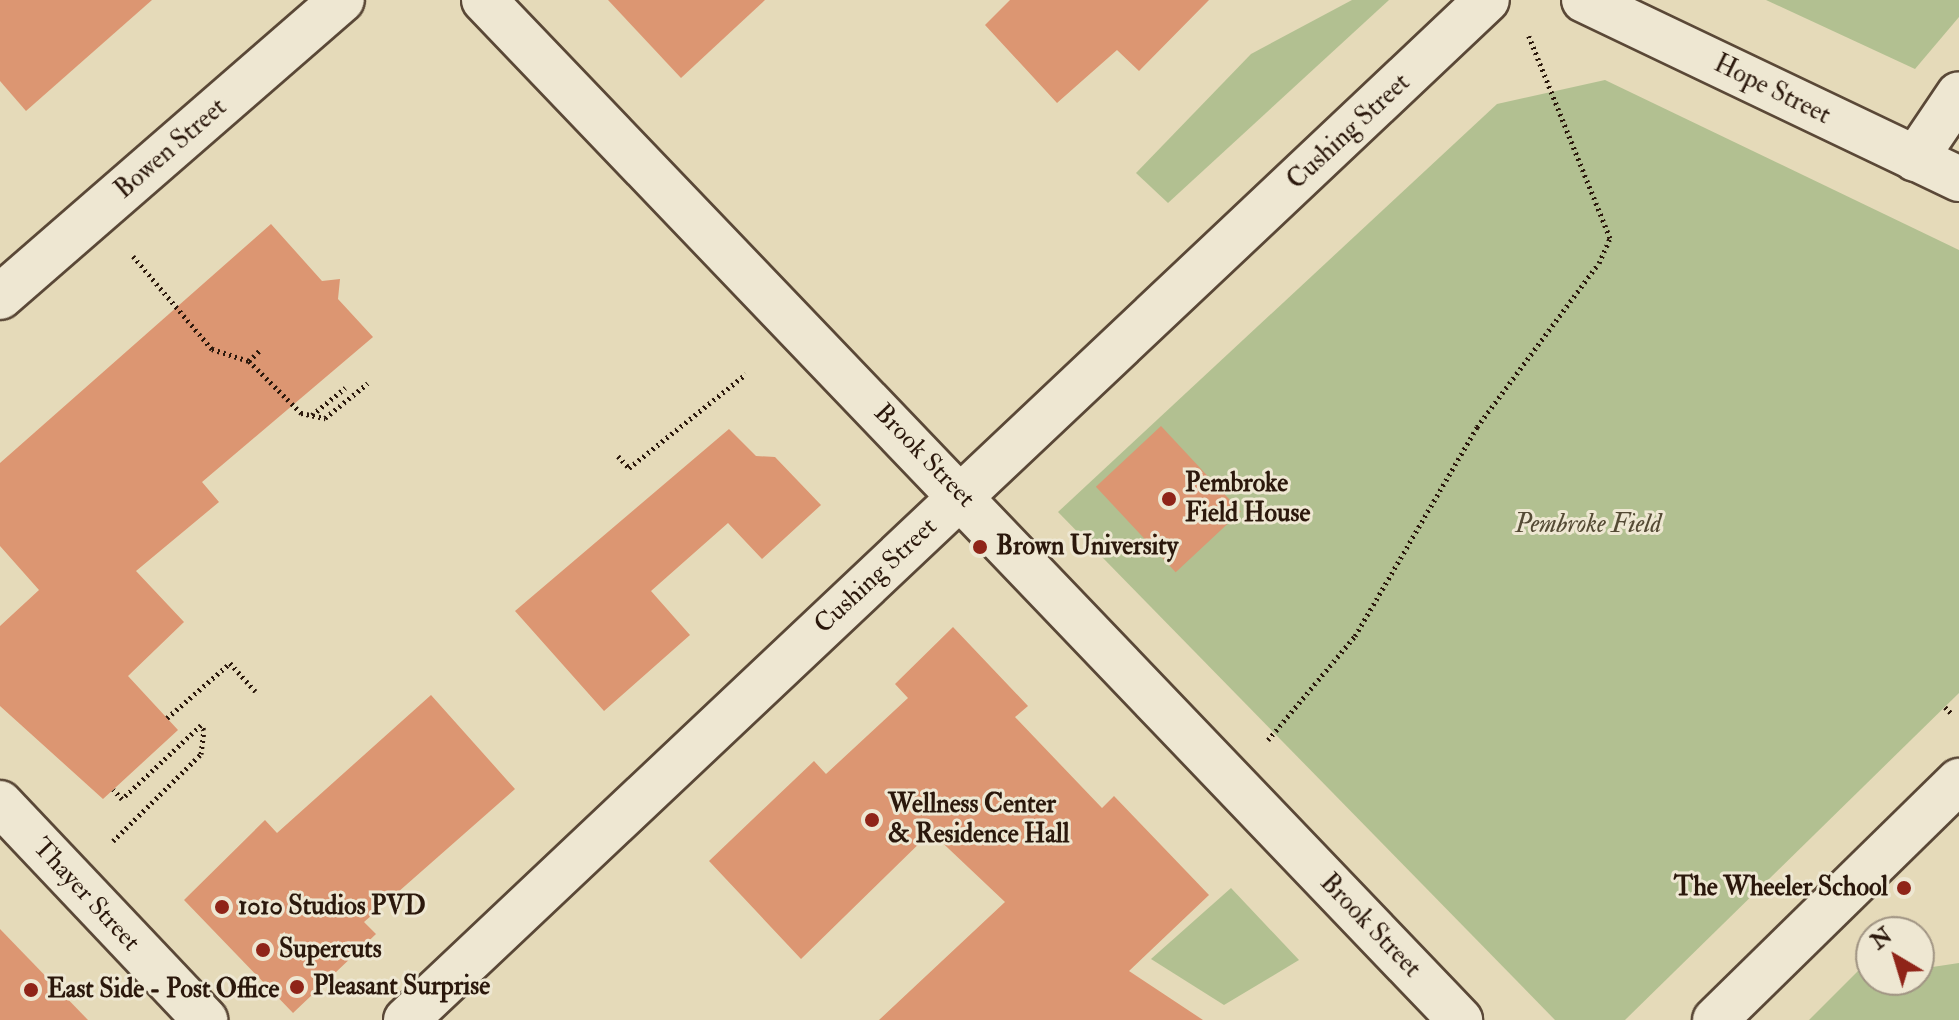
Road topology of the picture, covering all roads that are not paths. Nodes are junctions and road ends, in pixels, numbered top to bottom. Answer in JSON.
{"nodes":[{"id":1,"x":342,"y":0,"type":"edge"},
{"id":2,"x":484,"y":0,"type":"edge"},
{"id":3,"x":1487,"y":0,"type":"edge"},
{"id":4,"x":1584,"y":0,"type":"edge"},
{"id":5,"x":1959,"y":94,"type":"edge"},
{"id":6,"x":1915,"y":159,"type":"junction"},
{"id":7,"x":1959,"y":179,"type":"edge"},
{"id":8,"x":0,"y":297,"type":"edge"},
{"id":9,"x":962,"y":496,"type":"junction"},
{"id":10,"x":1959,"y":781,"type":"edge"},
{"id":11,"x":0,"y":803,"type":"edge"},
{"id":12,"x":205,"y":1020,"type":"edge"},
{"id":13,"x":406,"y":1020,"type":"edge"},
{"id":14,"x":1460,"y":1020,"type":"edge"},
{"id":15,"x":1715,"y":1020,"type":"edge"}],
"edges":[{"from":1,"to":8,"type":"street","name":"Bowen Street"},
{"from":2,"to":9,"type":"street","name":"Brook Street"},
{"from":3,"to":9,"type":"street","name":"Cushing Street"},
{"from":4,"to":6,"type":"street","name":"Hope Street"},
{"from":5,"to":6,"type":"street"},
{"from":6,"to":7,"type":"street","name":"Hope Street"},
{"from":9,"to":13,"type":"street","name":"Cushing Street"},
{"from":9,"to":14,"type":"street","name":"Brook Street"},
{"from":10,"to":15,"type":"street"},
{"from":11,"to":12,"type":"street","name":"Thayer Street"}]}
